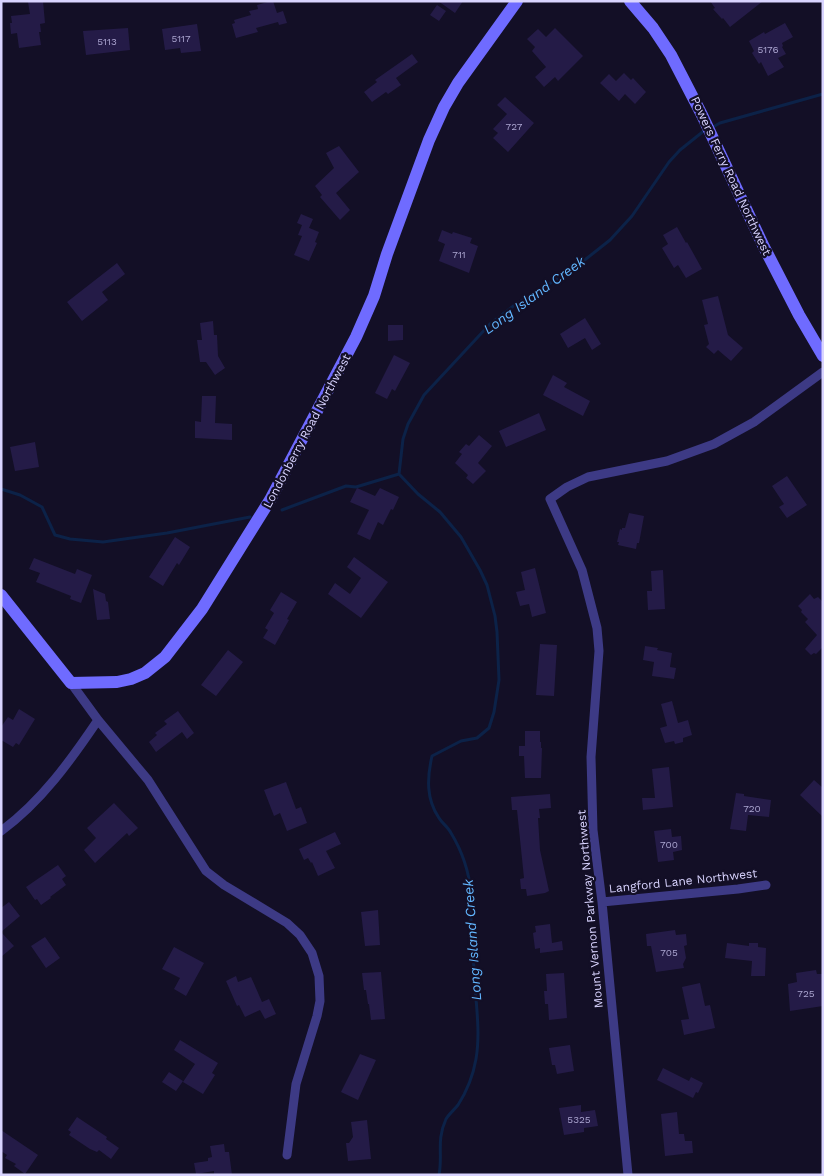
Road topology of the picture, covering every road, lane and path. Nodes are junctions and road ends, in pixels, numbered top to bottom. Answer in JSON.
{"nodes":[{"id":1,"x":517,"y":1,"type":"edge"},
{"id":2,"x":630,"y":1,"type":"edge"},
{"id":3,"x":823,"y":356,"type":"edge"},
{"id":4,"x":823,"y":372,"type":"edge"},
{"id":5,"x":1,"y":595,"type":"edge"},
{"id":6,"x":71,"y":683,"type":"junction"},
{"id":7,"x":98,"y":720,"type":"junction"},
{"id":8,"x":1,"y":831,"type":"edge"},
{"id":9,"x":766,"y":885,"type":"dead end"},
{"id":10,"x":602,"y":902,"type":"junction"},
{"id":11,"x":287,"y":1155,"type":"dead end"},
{"id":12,"x":628,"y":1175,"type":"edge"}],
"edges":[{"from":1,"to":6,"type":"street","name":"Londonberry Road Northwest"},
{"from":2,"to":3,"type":"street","name":"Powers Ferry Road Northwest"},
{"from":4,"to":10,"type":"street","name":"Mount Vernon Parkway Northwest"},
{"from":5,"to":6,"type":"street"},
{"from":6,"to":7,"type":"street"},
{"from":7,"to":8,"type":"street"},
{"from":7,"to":11,"type":"street"},
{"from":9,"to":10,"type":"street","name":"Langford Lane Northwest"},
{"from":10,"to":12,"type":"street","name":"Mount Vernon Parkway Northwest"}]}
